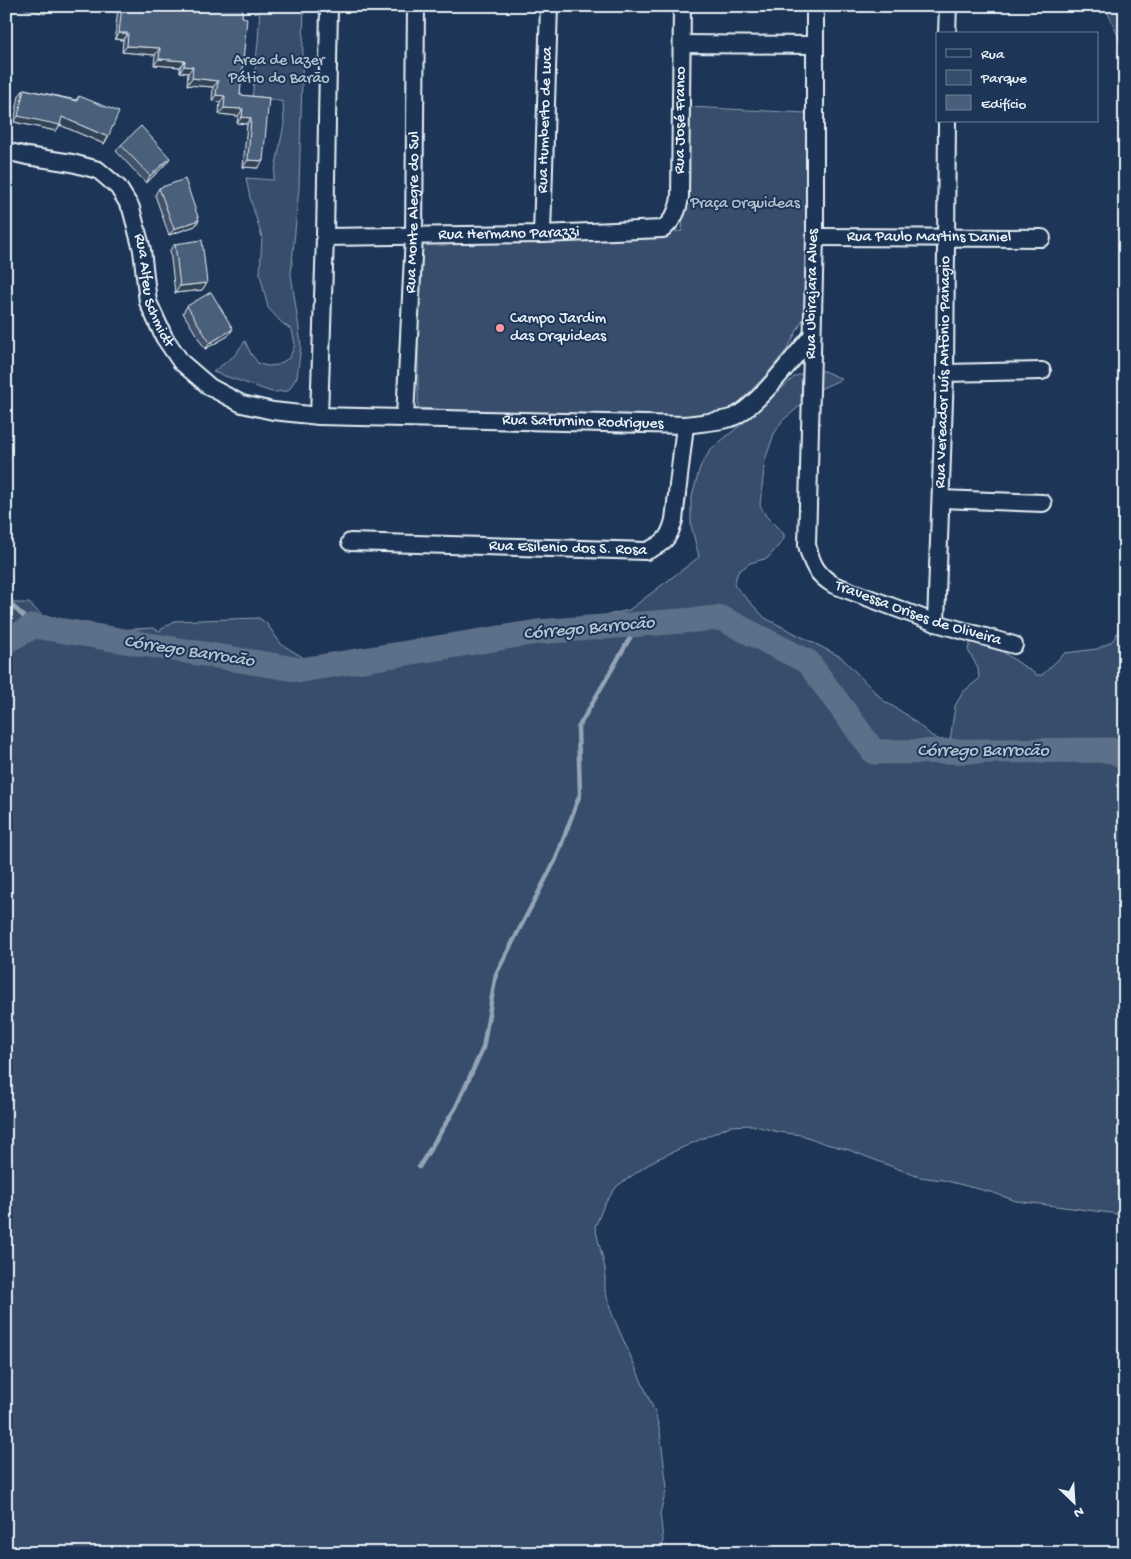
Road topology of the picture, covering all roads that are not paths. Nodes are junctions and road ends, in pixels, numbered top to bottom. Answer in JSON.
{"nodes":[{"id":1,"x":329,"y":6,"type":"edge"},
{"id":2,"x":416,"y":6,"type":"edge"},
{"id":3,"x":549,"y":6,"type":"edge"},
{"id":4,"x":682,"y":6,"type":"edge"},
{"id":5,"x":814,"y":6,"type":"edge"},
{"id":6,"x":948,"y":6,"type":"edge"},
{"id":7,"x":947,"y":32,"type":"edge"},
{"id":8,"x":682,"y":44,"type":"junction"},
{"id":9,"x":814,"y":45,"type":"junction"},
{"id":10,"x":947,"y":122,"type":"edge"},
{"id":11,"x":6,"y":151,"type":"edge"},
{"id":12,"x":663,"y":229,"type":"joint"},
{"id":13,"x":542,"y":234,"type":"junction"},
{"id":14,"x":414,"y":236,"type":"junction"},
{"id":15,"x":325,"y":237,"type":"junction"},
{"id":16,"x":815,"y":237,"type":"junction"},
{"id":17,"x":946,"y":238,"type":"junction"},
{"id":18,"x":1042,"y":238,"type":"dead end"},
{"id":19,"x":812,"y":336,"type":"junction"},
{"id":20,"x":1042,"y":371,"type":"dead end"},
{"id":21,"x":945,"y":373,"type":"junction"},
{"id":22,"x":319,"y":416,"type":"junction"},
{"id":23,"x":405,"y":417,"type":"junction"},
{"id":24,"x":685,"y":425,"type":"junction"},
{"id":25,"x":941,"y":499,"type":"junction"},
{"id":26,"x":1043,"y":503,"type":"dead end"},
{"id":27,"x":350,"y":542,"type":"dead end"},
{"id":28,"x":823,"y":578,"type":"joint"},
{"id":29,"x":936,"y":623,"type":"junction"},
{"id":30,"x":1014,"y":646,"type":"dead end"}],
"edges":[{"from":1,"to":15,"type":"street"},
{"from":2,"to":14,"type":"street","name":"Rua Monte Alegre do Sul"},
{"from":3,"to":13,"type":"street","name":"Rua Humberto de Luca"},
{"from":4,"to":8,"type":"street","name":"Rua José Franco"},
{"from":5,"to":9,"type":"street","name":"Rua Ubirajara Alves"},
{"from":6,"to":7,"type":"street"},
{"from":8,"to":9,"type":"street"},
{"from":8,"to":12,"type":"street","name":"Rua José Franco"},
{"from":9,"to":16,"type":"street","name":"Rua Ubirajara Alves"},
{"from":10,"to":17,"type":"street","name":"Rua Vereador Luís Antônio Panagio"},
{"from":11,"to":22,"type":"street","name":"Rua Alfeu Schmidt"},
{"from":12,"to":13,"type":"street","name":"Rua Hermano Parazzi"},
{"from":13,"to":14,"type":"street","name":"Rua Hermano Parazzi"},
{"from":14,"to":15,"type":"street","name":"Rua Hermano Parazzi"},
{"from":14,"to":23,"type":"street","name":"Rua Monte Alegre do Sul"},
{"from":15,"to":22,"type":"street"},
{"from":16,"to":17,"type":"street","name":"Rua Paulo Martins Daniel"},
{"from":16,"to":19,"type":"street","name":"Rua Ubirajara Alves"},
{"from":17,"to":18,"type":"street","name":"Rua Paulo Martins Daniel"},
{"from":17,"to":21,"type":"street","name":"Rua Vereador Luís Antônio Panagio"},
{"from":19,"to":24,"type":"street","name":"Rua Saturnino Rodrigues"},
{"from":19,"to":28,"type":"street","name":"Rua Ubirajara Alves"},
{"from":20,"to":21,"type":"street"},
{"from":21,"to":25,"type":"street","name":"Rua Vereador Luís Antônio Panagio"},
{"from":22,"to":23,"type":"street","name":"Rua Saturnino Rodrigues"},
{"from":23,"to":24,"type":"street","name":"Rua Saturnino Rodrigues"},
{"from":24,"to":27,"type":"street","name":"Rua Esilenio dos S. Rosa"},
{"from":25,"to":26,"type":"street"},
{"from":25,"to":29,"type":"street","name":"Rua Vereador Luís Antônio Panagio"},
{"from":28,"to":29,"type":"street","name":"Travessa Orises de Oliveira"},
{"from":29,"to":30,"type":"street","name":"Travessa Orises de Oliveira"}]}
